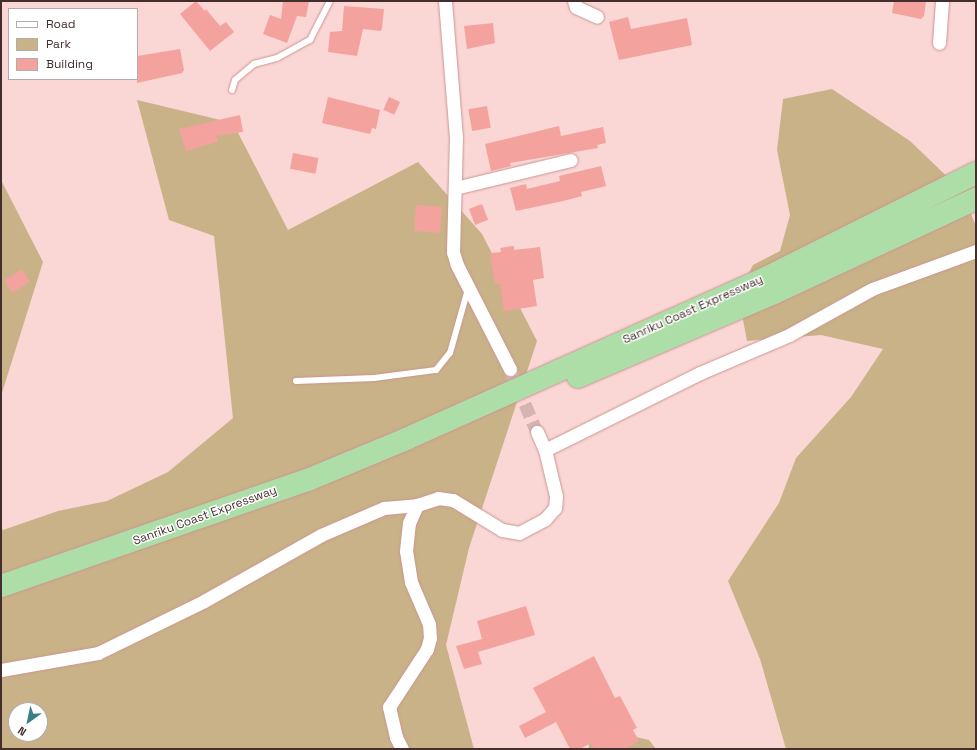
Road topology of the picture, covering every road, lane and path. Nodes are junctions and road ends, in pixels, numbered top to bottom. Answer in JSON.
{"nodes":[{"id":1,"x":330,"y":1,"type":"edge"},
{"id":2,"x":445,"y":1,"type":"edge"},
{"id":3,"x":574,"y":1,"type":"edge"},
{"id":4,"x":942,"y":1,"type":"edge"},
{"id":5,"x":597,"y":17,"type":"dead end"},
{"id":6,"x":939,"y":43,"type":"dead end"},
{"id":7,"x":232,"y":90,"type":"dead end"},
{"id":8,"x":571,"y":160,"type":"dead end"},
{"id":9,"x":976,"y":173,"type":"edge"},
{"id":10,"x":455,"y":188,"type":"junction"},
{"id":11,"x":976,"y":199,"type":"edge"},
{"id":12,"x":976,"y":251,"type":"edge"},
{"id":13,"x":468,"y":288,"type":"junction"},
{"id":14,"x":510,"y":369,"type":"tunnel mouth"},
{"id":15,"x":296,"y":381,"type":"dead end"},
{"id":16,"x":536,"y":432,"type":"tunnel mouth"},
{"id":17,"x":406,"y":439,"type":"junction"},
{"id":18,"x":545,"y":450,"type":"junction"},
{"id":19,"x":417,"y":505,"type":"junction"},
{"id":20,"x":1,"y":586,"type":"edge"},
{"id":21,"x":1,"y":670,"type":"edge"},
{"id":22,"x":402,"y":749,"type":"edge"}],
"edges":[{"from":1,"to":7,"type":"lane"},
{"from":2,"to":10,"type":"street"},
{"from":3,"to":5,"type":"street"},
{"from":4,"to":6,"type":"street"},
{"from":8,"to":10,"type":"street"},
{"from":9,"to":17,"type":"highway","name":"Sanriku Coast Expressway"},
{"from":10,"to":13,"type":"street"},
{"from":11,"to":17,"type":"highway","name":"Sanriku Coast Expressway"},
{"from":12,"to":18,"type":"street"},
{"from":13,"to":14,"type":"street"},
{"from":13,"to":15,"type":"lane"},
{"from":16,"to":18,"type":"street"},
{"from":17,"to":20,"type":"highway","name":"Sanriku Coast Expressway"},
{"from":18,"to":19,"type":"street"},
{"from":19,"to":21,"type":"street"},
{"from":19,"to":22,"type":"street"}]}
